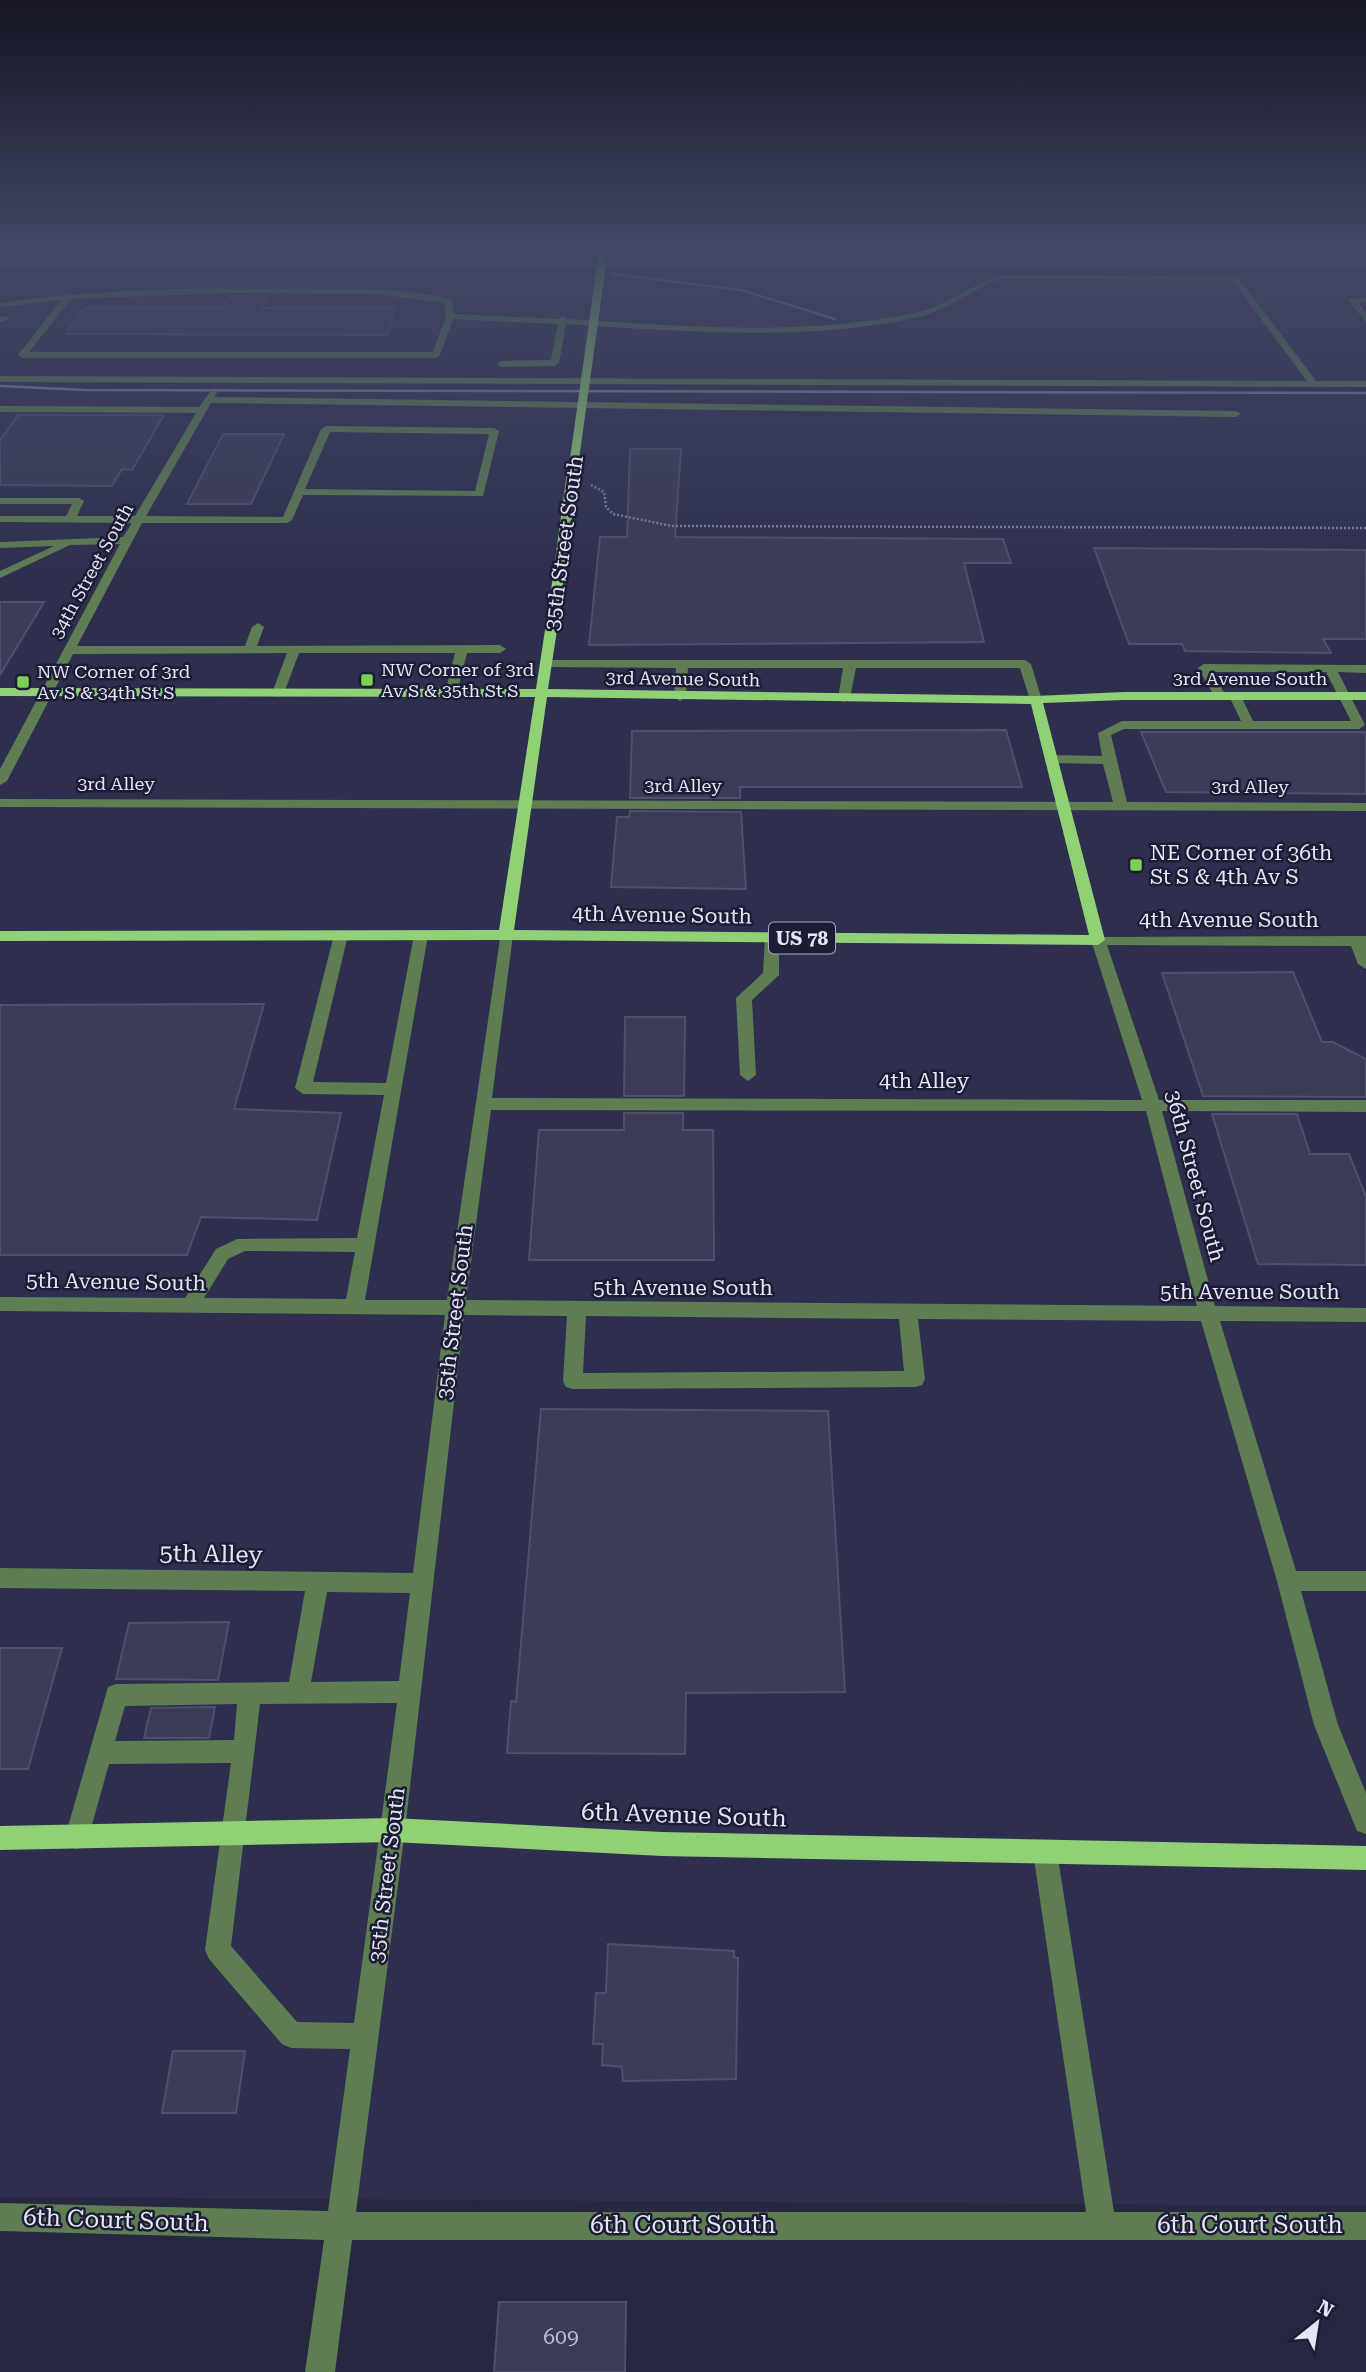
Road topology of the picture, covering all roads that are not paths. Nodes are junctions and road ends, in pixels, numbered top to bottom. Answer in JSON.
{"nodes":[{"id":1,"x":556,"y":358,"type":"edge"},
{"id":2,"x":589,"y":358,"type":"edge"},
{"id":3,"x":1294,"y":358,"type":"edge"},
{"id":4,"x":501,"y":364,"type":"dead end"},
{"id":5,"x":0,"y":379,"type":"edge"},
{"id":6,"x":219,"y":380,"type":"junction"},
{"id":7,"x":582,"y":382,"type":"junction"},
{"id":8,"x":1314,"y":384,"type":"junction"},
{"id":9,"x":1366,"y":384,"type":"edge"},
{"id":10,"x":205,"y":405,"type":"junction"},
{"id":11,"x":580,"y":407,"type":"junction"},
{"id":12,"x":0,"y":409,"type":"edge"},
{"id":13,"x":1236,"y":414,"type":"dead end"},
{"id":14,"x":299,"y":492,"type":"junction"},
{"id":15,"x":0,"y":501,"type":"edge"},
{"id":16,"x":140,"y":518,"type":"junction"},
{"id":17,"x":0,"y":519,"type":"edge"},
{"id":18,"x":70,"y":519,"type":"junction"},
{"id":19,"x":127,"y":540,"type":"junction"},
{"id":20,"x":68,"y":543,"type":"junction"},
{"id":21,"x":0,"y":545,"type":"edge"},
{"id":22,"x":0,"y":575,"type":"edge"},
{"id":23,"x":258,"y":627,"type":"dead end"},
{"id":24,"x":250,"y":649,"type":"junction"},
{"id":25,"x":295,"y":649,"type":"junction"},
{"id":26,"x":462,"y":649,"type":"junction"},
{"id":27,"x":500,"y":649,"type":"dead end"},
{"id":28,"x":69,"y":650,"type":"junction"},
{"id":29,"x":546,"y":664,"type":"junction"},
{"id":30,"x":850,"y":664,"type":"junction"},
{"id":31,"x":682,"y":665,"type":"junction"},
{"id":32,"x":1330,"y":669,"type":"junction"},
{"id":33,"x":1366,"y":669,"type":"edge"},
{"id":34,"x":0,"y":692,"type":"edge"},
{"id":35,"x":46,"y":692,"type":"junction"},
{"id":36,"x":278,"y":693,"type":"junction"},
{"id":37,"x":451,"y":693,"type":"junction"},
{"id":38,"x":542,"y":693,"type":"junction"},
{"id":39,"x":1220,"y":696,"type":"junction"},
{"id":40,"x":1236,"y":696,"type":"junction"},
{"id":41,"x":1345,"y":696,"type":"junction"},
{"id":42,"x":1366,"y":696,"type":"edge"},
{"id":43,"x":680,"y":697,"type":"junction"},
{"id":44,"x":844,"y":698,"type":"junction"},
{"id":45,"x":1036,"y":700,"type":"junction"},
{"id":46,"x":1249,"y":725,"type":"junction"},
{"id":47,"x":1052,"y":760,"type":"junction"},
{"id":48,"x":1109,"y":760,"type":"junction"},
{"id":49,"x":0,"y":781,"type":"edge"},
{"id":50,"x":0,"y":803,"type":"edge"},
{"id":51,"x":525,"y":804,"type":"junction"},
{"id":52,"x":1065,"y":806,"type":"junction"},
{"id":53,"x":1121,"y":806,"type":"junction"},
{"id":54,"x":1366,"y":807,"type":"edge"},
{"id":55,"x":341,"y":935,"type":"junction"},
{"id":56,"x":421,"y":935,"type":"junction"},
{"id":57,"x":506,"y":935,"type":"junction"},
{"id":58,"x":0,"y":936,"type":"edge"},
{"id":59,"x":772,"y":937,"type":"junction"},
{"id":60,"x":1098,"y":940,"type":"junction"},
{"id":61,"x":1362,"y":941,"type":"edge"},
{"id":62,"x":1366,"y":964,"type":"edge"},
{"id":63,"x":748,"y":1075,"type":"dead end"},
{"id":64,"x":393,"y":1089,"type":"junction"},
{"id":65,"x":483,"y":1104,"type":"junction"},
{"id":66,"x":1152,"y":1104,"type":"junction"},
{"id":67,"x":1366,"y":1106,"type":"edge"},
{"id":68,"x":365,"y":1245,"type":"junction"},
{"id":69,"x":0,"y":1304,"type":"edge"},
{"id":70,"x":190,"y":1306,"type":"junction"},
{"id":71,"x":354,"y":1308,"type":"junction"},
{"id":72,"x":455,"y":1309,"type":"junction"},
{"id":73,"x":577,"y":1310,"type":"junction"},
{"id":74,"x":908,"y":1312,"type":"junction"},
{"id":75,"x":1208,"y":1314,"type":"junction"},
{"id":76,"x":1366,"y":1315,"type":"edge"},
{"id":77,"x":0,"y":1578,"type":"edge"},
{"id":78,"x":1287,"y":1581,"type":"junction"},
{"id":79,"x":1366,"y":1581,"type":"edge"},
{"id":80,"x":318,"y":1582,"type":"junction"},
{"id":81,"x":421,"y":1583,"type":"junction"},
{"id":82,"x":409,"y":1692,"type":"junction"},
{"id":83,"x":250,"y":1693,"type":"junction"},
{"id":84,"x":299,"y":1693,"type":"junction"},
{"id":85,"x":244,"y":1751,"type":"junction"},
{"id":86,"x":101,"y":1753,"type":"junction"},
{"id":87,"x":1366,"y":1822,"type":"edge"},
{"id":88,"x":393,"y":1830,"type":"junction"},
{"id":89,"x":233,"y":1834,"type":"junction"},
{"id":90,"x":77,"y":1836,"type":"junction"},
{"id":91,"x":0,"y":1838,"type":"edge"},
{"id":92,"x":1045,"y":1852,"type":"junction"},
{"id":93,"x":1366,"y":1858,"type":"edge"},
{"id":94,"x":365,"y":2036,"type":"junction"},
{"id":95,"x":0,"y":2217,"type":"edge"},
{"id":96,"x":1102,"y":2224,"type":"junction"},
{"id":97,"x":340,"y":2226,"type":"junction"},
{"id":98,"x":1366,"y":2226,"type":"edge"},
{"id":99,"x":320,"y":2372,"type":"edge"}],
"edges":[{"from":1,"to":4,"type":"street"},
{"from":2,"to":29,"type":"main road","name":"35th Street South","bridge":true},
{"from":3,"to":8,"type":"street"},
{"from":5,"to":6,"type":"street"},
{"from":6,"to":7,"type":"street"},
{"from":6,"to":10,"type":"street","name":"34th Street South"},
{"from":7,"to":8,"type":"street"},
{"from":7,"to":11,"type":"street"},
{"from":8,"to":9,"type":"street"},
{"from":10,"to":11,"type":"street"},
{"from":10,"to":12,"type":"street"},
{"from":10,"to":16,"type":"street","name":"34th Street South"},
{"from":11,"to":13,"type":"street"},
{"from":14,"to":14,"type":"street"},
{"from":14,"to":16,"type":"street"},
{"from":15,"to":18,"type":"street"},
{"from":16,"to":18,"type":"street"},
{"from":16,"to":19,"type":"street","name":"34th Street South"},
{"from":17,"to":18,"type":"street"},
{"from":19,"to":20,"type":"street"},
{"from":19,"to":28,"type":"street","name":"34th Street South"},
{"from":20,"to":21,"type":"street"},
{"from":20,"to":22,"type":"street"},
{"from":23,"to":24,"type":"street"},
{"from":24,"to":25,"type":"street"},
{"from":24,"to":28,"type":"street"},
{"from":25,"to":26,"type":"street"},
{"from":25,"to":36,"type":"street"},
{"from":26,"to":27,"type":"street"},
{"from":26,"to":37,"type":"street"},
{"from":28,"to":35,"type":"street","name":"34th Street South"},
{"from":29,"to":31,"type":"street"},
{"from":29,"to":38,"type":"main road","name":"35th Street South"},
{"from":30,"to":31,"type":"street"},
{"from":30,"to":44,"type":"street"},
{"from":30,"to":45,"type":"street"},
{"from":31,"to":43,"type":"street"},
{"from":32,"to":33,"type":"street"},
{"from":32,"to":39,"type":"street"},
{"from":32,"to":41,"type":"street"},
{"from":34,"to":35,"type":"main road","name":"3rd Avenue South"},
{"from":35,"to":36,"type":"main road","name":"3rd Avenue South"},
{"from":35,"to":49,"type":"street","name":"34th Street South"},
{"from":36,"to":37,"type":"main road","name":"3rd Avenue South"},
{"from":37,"to":38,"type":"main road","name":"3rd Avenue South"},
{"from":38,"to":43,"type":"main road","name":"3rd Avenue South"},
{"from":38,"to":51,"type":"main road","name":"35th Street South"},
{"from":39,"to":40,"type":"main road","name":"3rd Avenue South"},
{"from":39,"to":45,"type":"main road","name":"3rd Avenue South"},
{"from":40,"to":41,"type":"main road","name":"3rd Avenue South"},
{"from":40,"to":46,"type":"street"},
{"from":41,"to":42,"type":"main road","name":"3rd Avenue South"},
{"from":41,"to":46,"type":"street"},
{"from":43,"to":44,"type":"main road","name":"3rd Avenue South"},
{"from":44,"to":45,"type":"main road","name":"3rd Avenue South"},
{"from":45,"to":47,"type":"main road","name":"36th Street South"},
{"from":46,"to":48,"type":"street"},
{"from":47,"to":48,"type":"street"},
{"from":47,"to":52,"type":"main road","name":"36th Street South"},
{"from":48,"to":53,"type":"street"},
{"from":50,"to":51,"type":"street","name":"3rd Alley"},
{"from":51,"to":52,"type":"street","name":"3rd Alley"},
{"from":51,"to":57,"type":"main road","name":"35th Street South"},
{"from":52,"to":53,"type":"street","name":"3rd Alley"},
{"from":52,"to":60,"type":"main road","name":"36th Street South"},
{"from":53,"to":54,"type":"street","name":"3rd Alley"},
{"from":55,"to":56,"type":"main road","name":"4th Avenue South","number":"US 78"},
{"from":55,"to":58,"type":"main road","name":"4th Avenue South","number":"US 78"},
{"from":55,"to":64,"type":"street"},
{"from":56,"to":57,"type":"main road","name":"4th Avenue South","number":"US 78"},
{"from":56,"to":64,"type":"street"},
{"from":57,"to":59,"type":"main road","name":"4th Avenue South","number":"US 78"},
{"from":57,"to":65,"type":"street","name":"35th Street South"},
{"from":59,"to":60,"type":"main road","name":"4th Avenue South","number":"US 78"},
{"from":59,"to":63,"type":"street"},
{"from":60,"to":61,"type":"street","name":"4th Avenue South"},
{"from":60,"to":66,"type":"street","name":"36th Street South"},
{"from":61,"to":62,"type":"street"},
{"from":64,"to":68,"type":"street"},
{"from":65,"to":66,"type":"street","name":"4th Alley"},
{"from":65,"to":72,"type":"street","name":"35th Street South"},
{"from":66,"to":67,"type":"street","name":"4th Alley"},
{"from":66,"to":75,"type":"street","name":"36th Street South"},
{"from":68,"to":70,"type":"street"},
{"from":68,"to":71,"type":"street"},
{"from":69,"to":70,"type":"street","name":"5th Avenue South"},
{"from":70,"to":71,"type":"street","name":"5th Avenue South"},
{"from":71,"to":72,"type":"street","name":"5th Avenue South"},
{"from":72,"to":73,"type":"street","name":"5th Avenue South"},
{"from":72,"to":81,"type":"street","name":"35th Street South"},
{"from":73,"to":74,"type":"street","name":"5th Avenue South"},
{"from":73,"to":74,"type":"street"},
{"from":74,"to":75,"type":"street","name":"5th Avenue South"},
{"from":75,"to":76,"type":"street","name":"5th Avenue South"},
{"from":75,"to":78,"type":"street","name":"36th Street South"},
{"from":77,"to":80,"type":"street","name":"5th Alley"},
{"from":78,"to":79,"type":"street"},
{"from":78,"to":87,"type":"street","name":"36th Street South"},
{"from":80,"to":81,"type":"street","name":"5th Alley"},
{"from":80,"to":84,"type":"street"},
{"from":81,"to":82,"type":"street","name":"35th Street South"},
{"from":82,"to":84,"type":"street"},
{"from":82,"to":88,"type":"street","name":"35th Street South"},
{"from":83,"to":84,"type":"street"},
{"from":83,"to":85,"type":"street"},
{"from":83,"to":86,"type":"street"},
{"from":85,"to":86,"type":"street"},
{"from":85,"to":89,"type":"street"},
{"from":86,"to":90,"type":"street"},
{"from":88,"to":89,"type":"main road","name":"6th Avenue South"},
{"from":88,"to":92,"type":"main road","name":"6th Avenue South"},
{"from":88,"to":94,"type":"street","name":"35th Street South"},
{"from":89,"to":90,"type":"main road","name":"6th Avenue South"},
{"from":89,"to":94,"type":"street"},
{"from":90,"to":91,"type":"main road","name":"6th Avenue South"},
{"from":92,"to":93,"type":"main road","name":"6th Avenue South"},
{"from":92,"to":96,"type":"street"},
{"from":94,"to":97,"type":"street","name":"35th Street South"},
{"from":95,"to":97,"type":"street","name":"6th Court South"},
{"from":96,"to":97,"type":"street","name":"6th Court South"},
{"from":96,"to":98,"type":"street","name":"6th Court South"},
{"from":97,"to":99,"type":"street","name":"35th Street South"}]}
